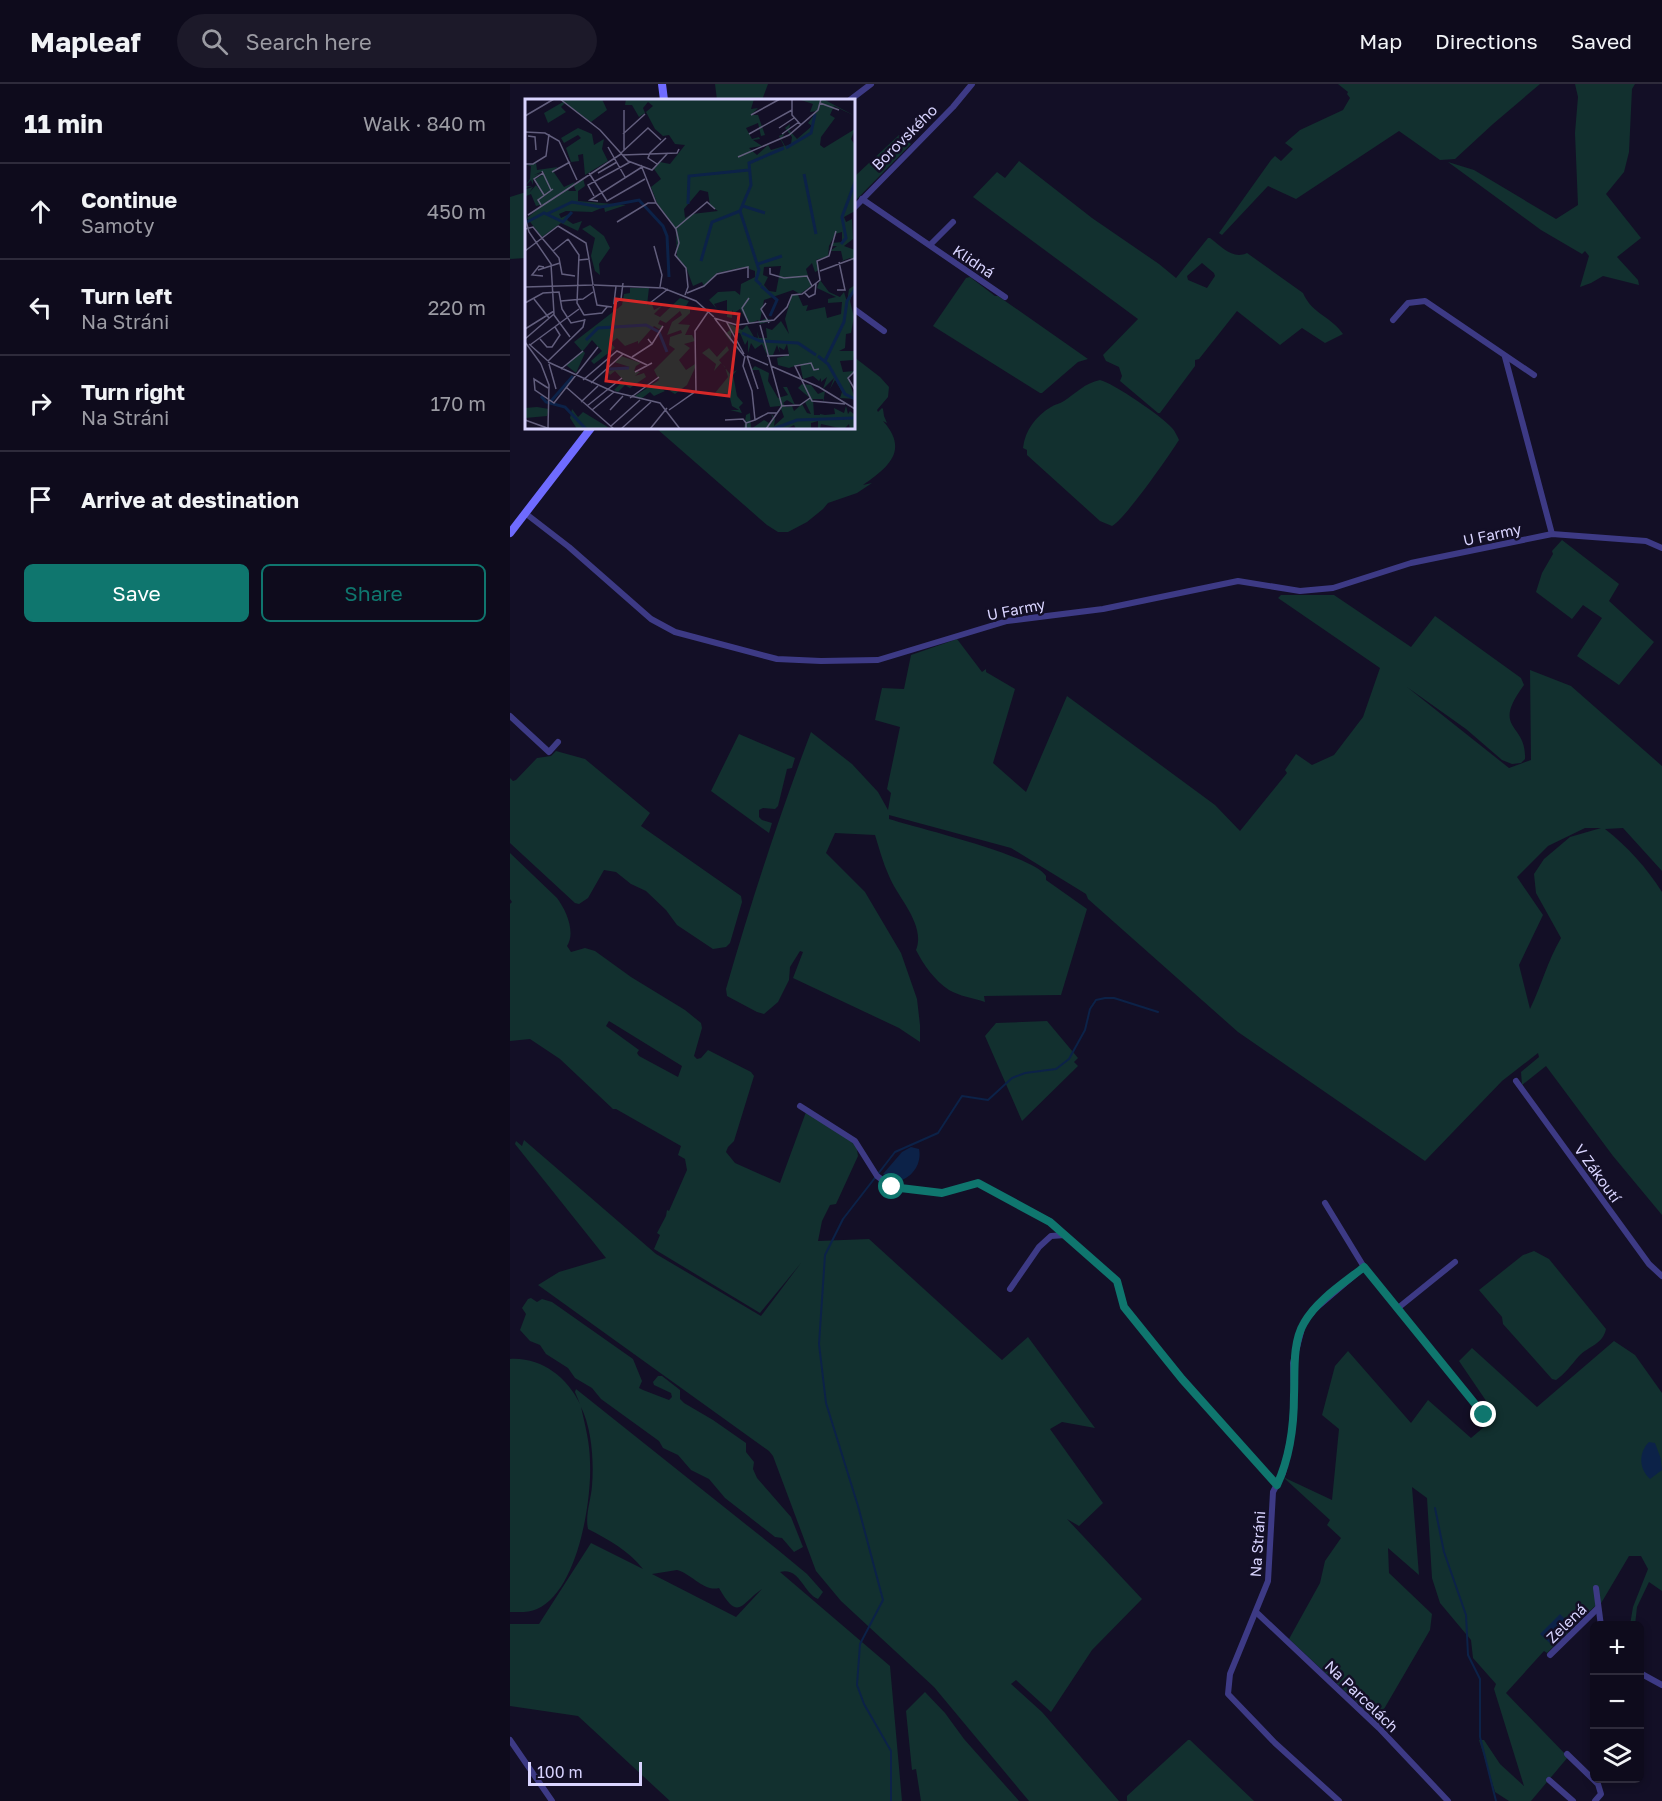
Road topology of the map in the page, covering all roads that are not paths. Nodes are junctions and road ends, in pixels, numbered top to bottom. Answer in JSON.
{"nodes":[{"id":1,"x":662,"y":84,"type":"edge"},
{"id":2,"x":871,"y":84,"type":"edge"},
{"id":3,"x":972,"y":84,"type":"edge"},
{"id":4,"x":664,"y":99,"type":"edge"},
{"id":5,"x":851,"y":99,"type":"edge"},
{"id":6,"x":862,"y":199,"type":"junction"},
{"id":7,"x":855,"y":207,"type":"edge"},
{"id":8,"x":953,"y":222,"type":"dead end"},
{"id":9,"x":930,"y":245,"type":"junction"},
{"id":10,"x":1005,"y":297,"type":"dead end"},
{"id":11,"x":855,"y":310,"type":"edge"},
{"id":12,"x":1393,"y":320,"type":"dead end"},
{"id":13,"x":884,"y":331,"type":"dead end"},
{"id":14,"x":1506,"y":357,"type":"junction"},
{"id":15,"x":1534,"y":375,"type":"dead end"},
{"id":16,"x":590,"y":429,"type":"edge"},
{"id":17,"x":525,"y":513,"type":"junction"},
{"id":18,"x":510,"y":533,"type":"edge"},
{"id":19,"x":1552,"y":534,"type":"junction"},
{"id":20,"x":1662,"y":548,"type":"edge"},
{"id":21,"x":510,"y":716,"type":"edge"},
{"id":22,"x":558,"y":742,"type":"dead end"},
{"id":23,"x":1516,"y":1081,"type":"dead end"},
{"id":24,"x":800,"y":1106,"type":"dead end"},
{"id":25,"x":1325,"y":1203,"type":"dead end"},
{"id":26,"x":1065,"y":1235,"type":"junction"},
{"id":27,"x":1455,"y":1262,"type":"dead end"},
{"id":28,"x":1364,"y":1267,"type":"junction"},
{"id":29,"x":1662,"y":1276,"type":"edge"},
{"id":30,"x":1010,"y":1288,"type":"dead end"},
{"id":31,"x":1398,"y":1308,"type":"junction"},
{"id":32,"x":1484,"y":1415,"type":"dead end"},
{"id":33,"x":1277,"y":1485,"type":"junction"},
{"id":34,"x":1596,"y":1588,"type":"dead end"},
{"id":35,"x":1598,"y":1608,"type":"junction"},
{"id":36,"x":1256,"y":1612,"type":"junction"},
{"id":37,"x":1600,"y":1621,"type":"edge"},
{"id":38,"x":1550,"y":1655,"type":"dead end"},
{"id":39,"x":1644,"y":1675,"type":"edge"},
{"id":40,"x":1662,"y":1685,"type":"edge"},
{"id":41,"x":510,"y":1740,"type":"edge"},
{"id":42,"x":1567,"y":1754,"type":"dead end"},
{"id":43,"x":1549,"y":1780,"type":"dead end"},
{"id":44,"x":552,"y":1801,"type":"edge"},
{"id":45,"x":1339,"y":1801,"type":"edge"},
{"id":46,"x":1449,"y":1801,"type":"edge"},
{"id":47,"x":1573,"y":1801,"type":"edge"},
{"id":48,"x":1595,"y":1801,"type":"edge"}],
"edges":[{"from":1,"to":4,"type":"main road"},
{"from":2,"to":5,"type":"street"},
{"from":3,"to":6,"type":"street","name":"Borovského"},
{"from":6,"to":7,"type":"street","name":"Borovského"},
{"from":6,"to":9,"type":"street","name":"Klidná"},
{"from":8,"to":9,"type":"street","name":"Klidná"},
{"from":9,"to":10,"type":"street","name":"Klidná"},
{"from":11,"to":13,"type":"street"},
{"from":12,"to":14,"type":"street"},
{"from":14,"to":15,"type":"street"},
{"from":14,"to":19,"type":"street"},
{"from":16,"to":17,"type":"main road"},
{"from":17,"to":18,"type":"main road"},
{"from":17,"to":19,"type":"street","name":"U Farmy"},
{"from":19,"to":20,"type":"street","name":"U Farmy"},
{"from":21,"to":22,"type":"street"},
{"from":23,"to":29,"type":"street","name":"V Zákoutí"},
{"from":24,"to":26,"type":"street"},
{"from":25,"to":28,"type":"street"},
{"from":26,"to":30,"type":"street"},
{"from":26,"to":33,"type":"street"},
{"from":27,"to":31,"type":"street"},
{"from":28,"to":31,"type":"street"},
{"from":28,"to":33,"type":"street","name":"Na Stráni"},
{"from":31,"to":32,"type":"street"},
{"from":33,"to":36,"type":"street","name":"Na Stráni"},
{"from":34,"to":35,"type":"street","name":"Zelená"},
{"from":35,"to":37,"type":"street","name":"Zelená"},
{"from":35,"to":38,"type":"street","name":"Zelená"},
{"from":36,"to":45,"type":"street","name":"Na Stráni"},
{"from":36,"to":46,"type":"street","name":"Na Parcelách"},
{"from":39,"to":40,"type":"street"},
{"from":41,"to":44,"type":"street"},
{"from":42,"to":48,"type":"street"},
{"from":43,"to":47,"type":"street"}]}
